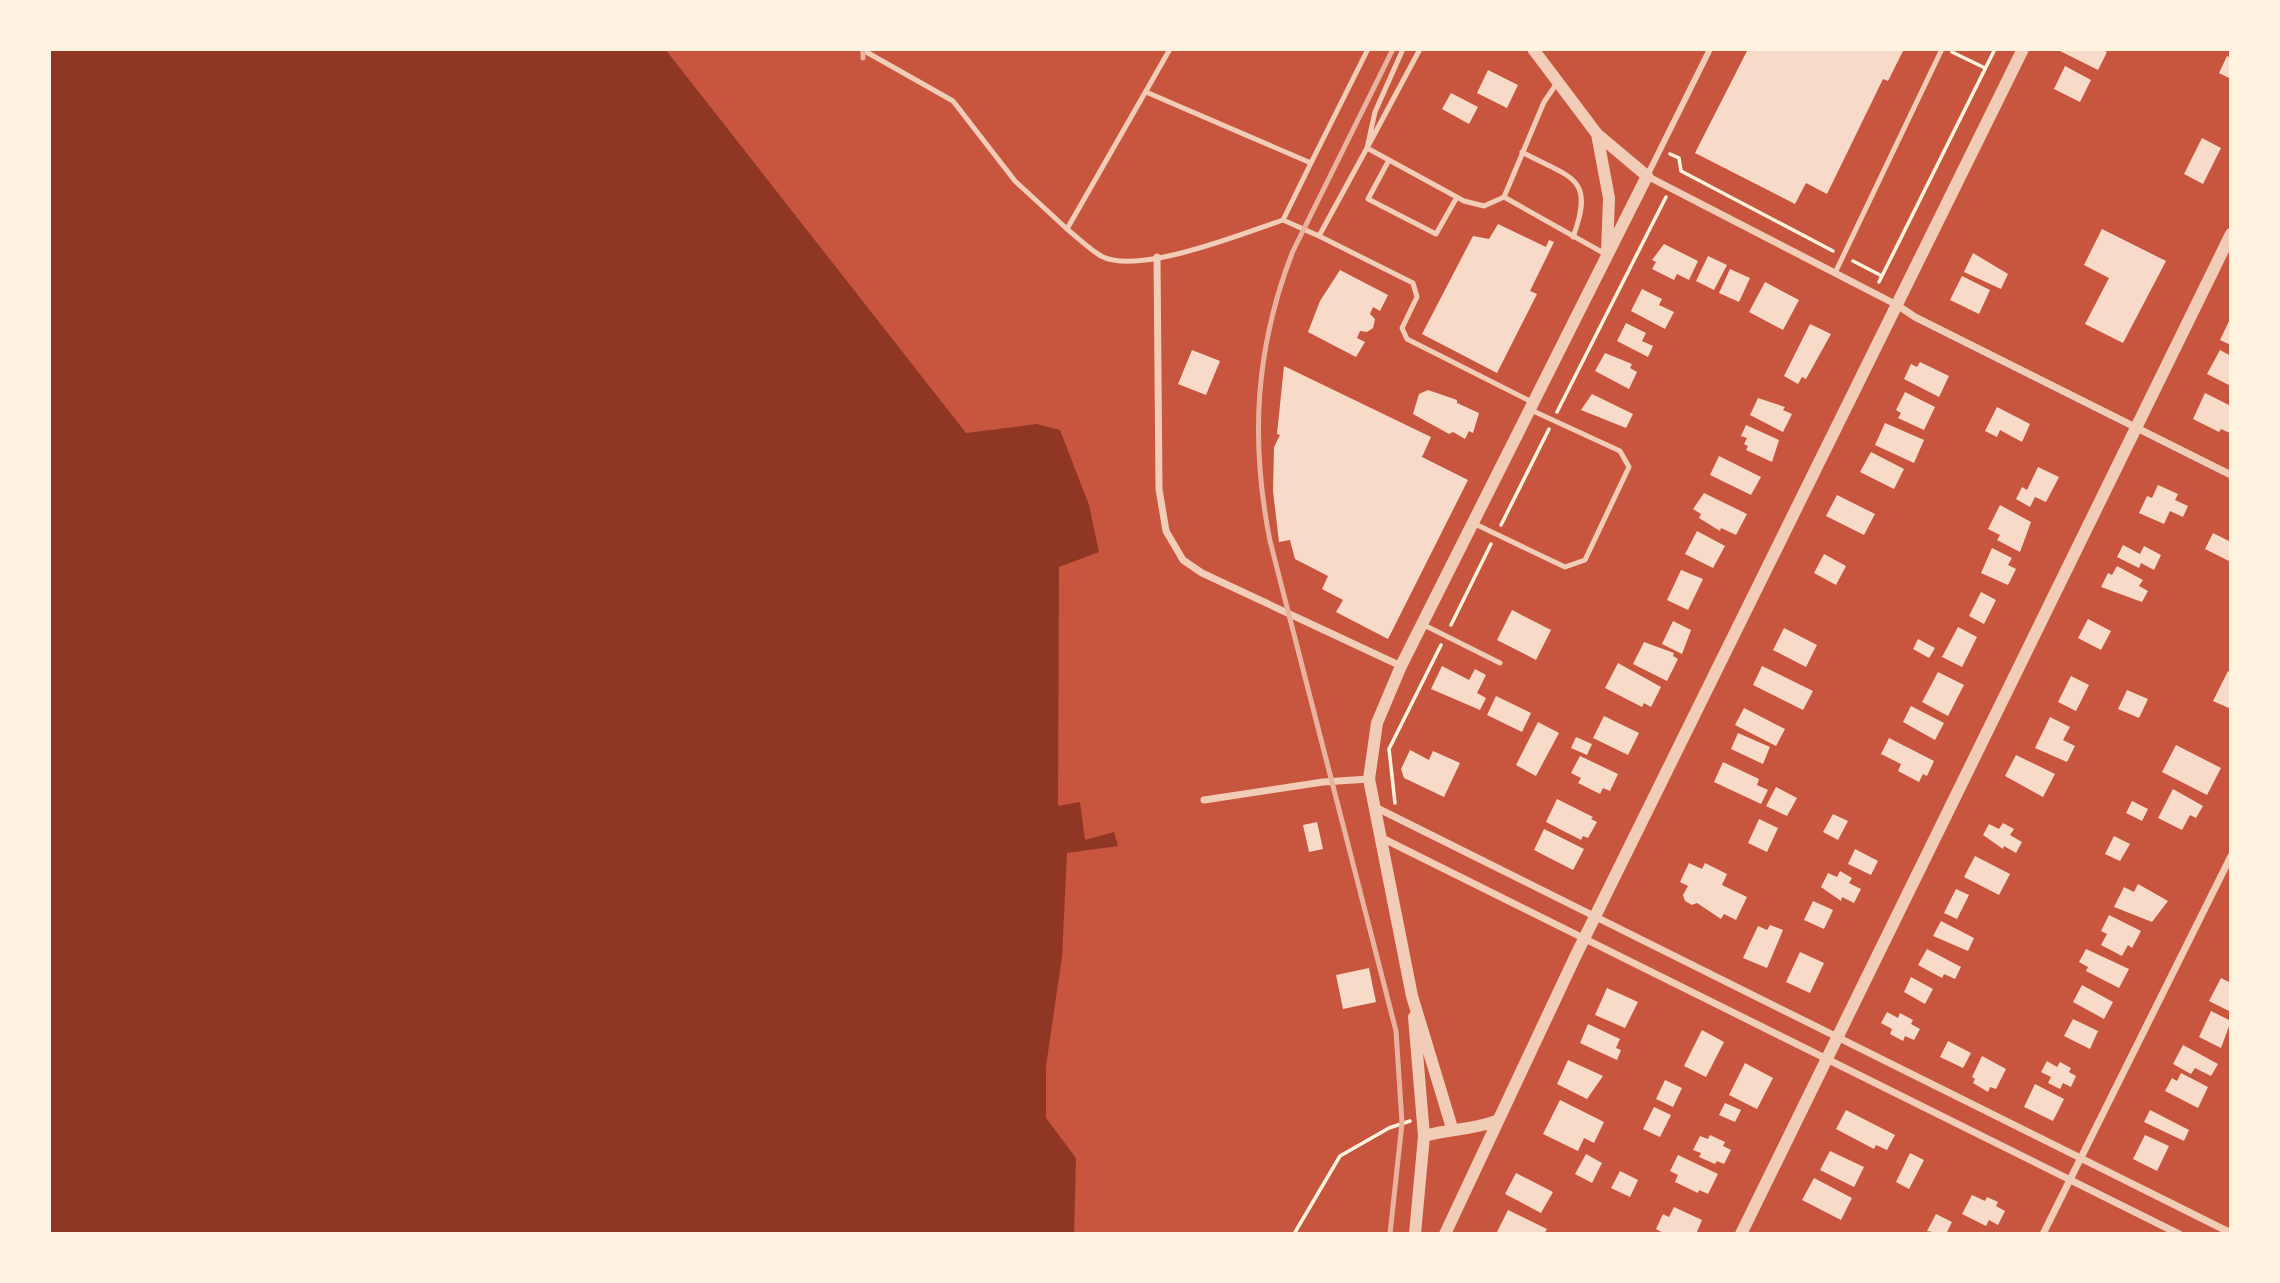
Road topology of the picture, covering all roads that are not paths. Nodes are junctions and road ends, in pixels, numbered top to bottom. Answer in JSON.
{"nodes":[{"id":1,"x":861,"y":49,"type":"edge"},
{"id":2,"x":1170,"y":49,"type":"edge"},
{"id":3,"x":1368,"y":49,"type":"edge"},
{"id":4,"x":1404,"y":49,"type":"edge"},
{"id":5,"x":1420,"y":49,"type":"edge"},
{"id":6,"x":1533,"y":49,"type":"edge"},
{"id":7,"x":1710,"y":49,"type":"edge"},
{"id":8,"x":1941,"y":49,"type":"edge"},
{"id":9,"x":2023,"y":49,"type":"edge"},
{"id":10,"x":1557,"y":83,"type":"junction"},
{"id":11,"x":1146,"y":92,"type":"junction"},
{"id":12,"x":1597,"y":134,"type":"junction"},
{"id":13,"x":1367,"y":148,"type":"junction"},
{"id":14,"x":1522,"y":152,"type":"junction"},
{"id":15,"x":1389,"y":160,"type":"junction"},
{"id":16,"x":1311,"y":163,"type":"junction"},
{"id":17,"x":1647,"y":176,"type":"junction"},
{"id":18,"x":1457,"y":197,"type":"junction"},
{"id":19,"x":1504,"y":197,"type":"junction"},
{"id":20,"x":1283,"y":220,"type":"junction"},
{"id":21,"x":1067,"y":229,"type":"junction"},
{"id":22,"x":2231,"y":234,"type":"edge"},
{"id":23,"x":1319,"y":236,"type":"junction"},
{"id":24,"x":1573,"y":237,"type":"junction"},
{"id":25,"x":1606,"y":254,"type":"junction"},
{"id":26,"x":1157,"y":257,"type":"junction"},
{"id":27,"x":1835,"y":273,"type":"junction"},
{"id":28,"x":1897,"y":304,"type":"junction"},
{"id":29,"x":1530,"y":405,"type":"junction"},
{"id":30,"x":2135,"y":426,"type":"junction"},
{"id":31,"x":2231,"y":475,"type":"edge"},
{"id":32,"x":1472,"y":522,"type":"junction"},
{"id":33,"x":1422,"y":624,"type":"junction"},
{"id":34,"x":1500,"y":663,"type":"dead end"},
{"id":35,"x":1401,"y":666,"type":"junction"},
{"id":36,"x":1369,"y":779,"type":"junction"},
{"id":37,"x":1204,"y":800,"type":"dead end"},
{"id":38,"x":1375,"y":807,"type":"junction"},
{"id":39,"x":1381,"y":838,"type":"junction"},
{"id":40,"x":2231,"y":856,"type":"edge"},
{"id":41,"x":1596,"y":917,"type":"junction"},
{"id":42,"x":1585,"y":939,"type":"junction"},
{"id":43,"x":1412,"y":996,"type":"junction"},
{"id":44,"x":1837,"y":1039,"type":"junction"},
{"id":45,"x":1827,"y":1059,"type":"junction"},
{"id":46,"x":1496,"y":1121,"type":"junction"},
{"id":47,"x":1452,"y":1128,"type":"junction"},
{"id":48,"x":1424,"y":1136,"type":"junction"},
{"id":49,"x":2080,"y":1160,"type":"junction"},
{"id":50,"x":2070,"y":1180,"type":"junction"},
{"id":51,"x":2231,"y":1233,"type":"edge"},
{"id":52,"x":1415,"y":1234,"type":"edge"},
{"id":53,"x":1445,"y":1234,"type":"edge"},
{"id":54,"x":1741,"y":1234,"type":"edge"},
{"id":55,"x":2043,"y":1234,"type":"edge"},
{"id":56,"x":2179,"y":1234,"type":"edge"}],
"edges":[{"from":1,"to":21,"type":"lane"},
{"from":2,"to":11,"type":"lane"},
{"from":3,"to":16,"type":"lane"},
{"from":4,"to":13,"type":"lane"},
{"from":5,"to":13,"type":"lane"},
{"from":6,"to":10,"type":"street"},
{"from":7,"to":17,"type":"street"},
{"from":8,"to":27,"type":"lane"},
{"from":9,"to":28,"type":"street"},
{"from":10,"to":12,"type":"street"},
{"from":10,"to":14,"type":"lane"},
{"from":11,"to":16,"type":"lane"},
{"from":11,"to":21,"type":"lane"},
{"from":12,"to":17,"type":"street"},
{"from":12,"to":25,"type":"street"},
{"from":13,"to":15,"type":"lane"},
{"from":13,"to":23,"type":"lane"},
{"from":14,"to":19,"type":"lane"},
{"from":14,"to":24,"type":"lane"},
{"from":15,"to":18,"type":"lane"},
{"from":15,"to":18,"type":"lane"},
{"from":16,"to":20,"type":"lane"},
{"from":17,"to":25,"type":"street"},
{"from":17,"to":27,"type":"street"},
{"from":18,"to":19,"type":"lane"},
{"from":19,"to":24,"type":"lane"},
{"from":20,"to":23,"type":"lane"},
{"from":20,"to":26,"type":"lane"},
{"from":21,"to":26,"type":"lane"},
{"from":22,"to":30,"type":"street"},
{"from":23,"to":29,"type":"lane"},
{"from":24,"to":25,"type":"lane"},
{"from":25,"to":29,"type":"street"},
{"from":26,"to":35,"type":"street"},
{"from":27,"to":28,"type":"street"},
{"from":28,"to":30,"type":"street"},
{"from":28,"to":41,"type":"street"},
{"from":29,"to":32,"type":"street"},
{"from":29,"to":32,"type":"lane"},
{"from":30,"to":31,"type":"street"},
{"from":30,"to":44,"type":"street"},
{"from":32,"to":33,"type":"street"},
{"from":33,"to":34,"type":"lane"},
{"from":33,"to":35,"type":"street"},
{"from":35,"to":36,"type":"street"},
{"from":36,"to":37,"type":"street"},
{"from":36,"to":38,"type":"street"},
{"from":38,"to":39,"type":"street"},
{"from":38,"to":41,"type":"street"},
{"from":39,"to":42,"type":"street"},
{"from":39,"to":43,"type":"street"},
{"from":40,"to":49,"type":"street"},
{"from":41,"to":42,"type":"street"},
{"from":41,"to":44,"type":"street"},
{"from":42,"to":45,"type":"street"},
{"from":42,"to":46,"type":"street"},
{"from":43,"to":47,"type":"street"},
{"from":43,"to":48,"type":"street"},
{"from":44,"to":45,"type":"street"},
{"from":44,"to":49,"type":"street"},
{"from":45,"to":50,"type":"street"},
{"from":45,"to":54,"type":"street"},
{"from":46,"to":47,"type":"street"},
{"from":46,"to":53,"type":"street"},
{"from":47,"to":48,"type":"street"},
{"from":48,"to":52,"type":"street"},
{"from":49,"to":50,"type":"street"},
{"from":49,"to":51,"type":"street"},
{"from":50,"to":55,"type":"street"},
{"from":50,"to":56,"type":"street"}]}
